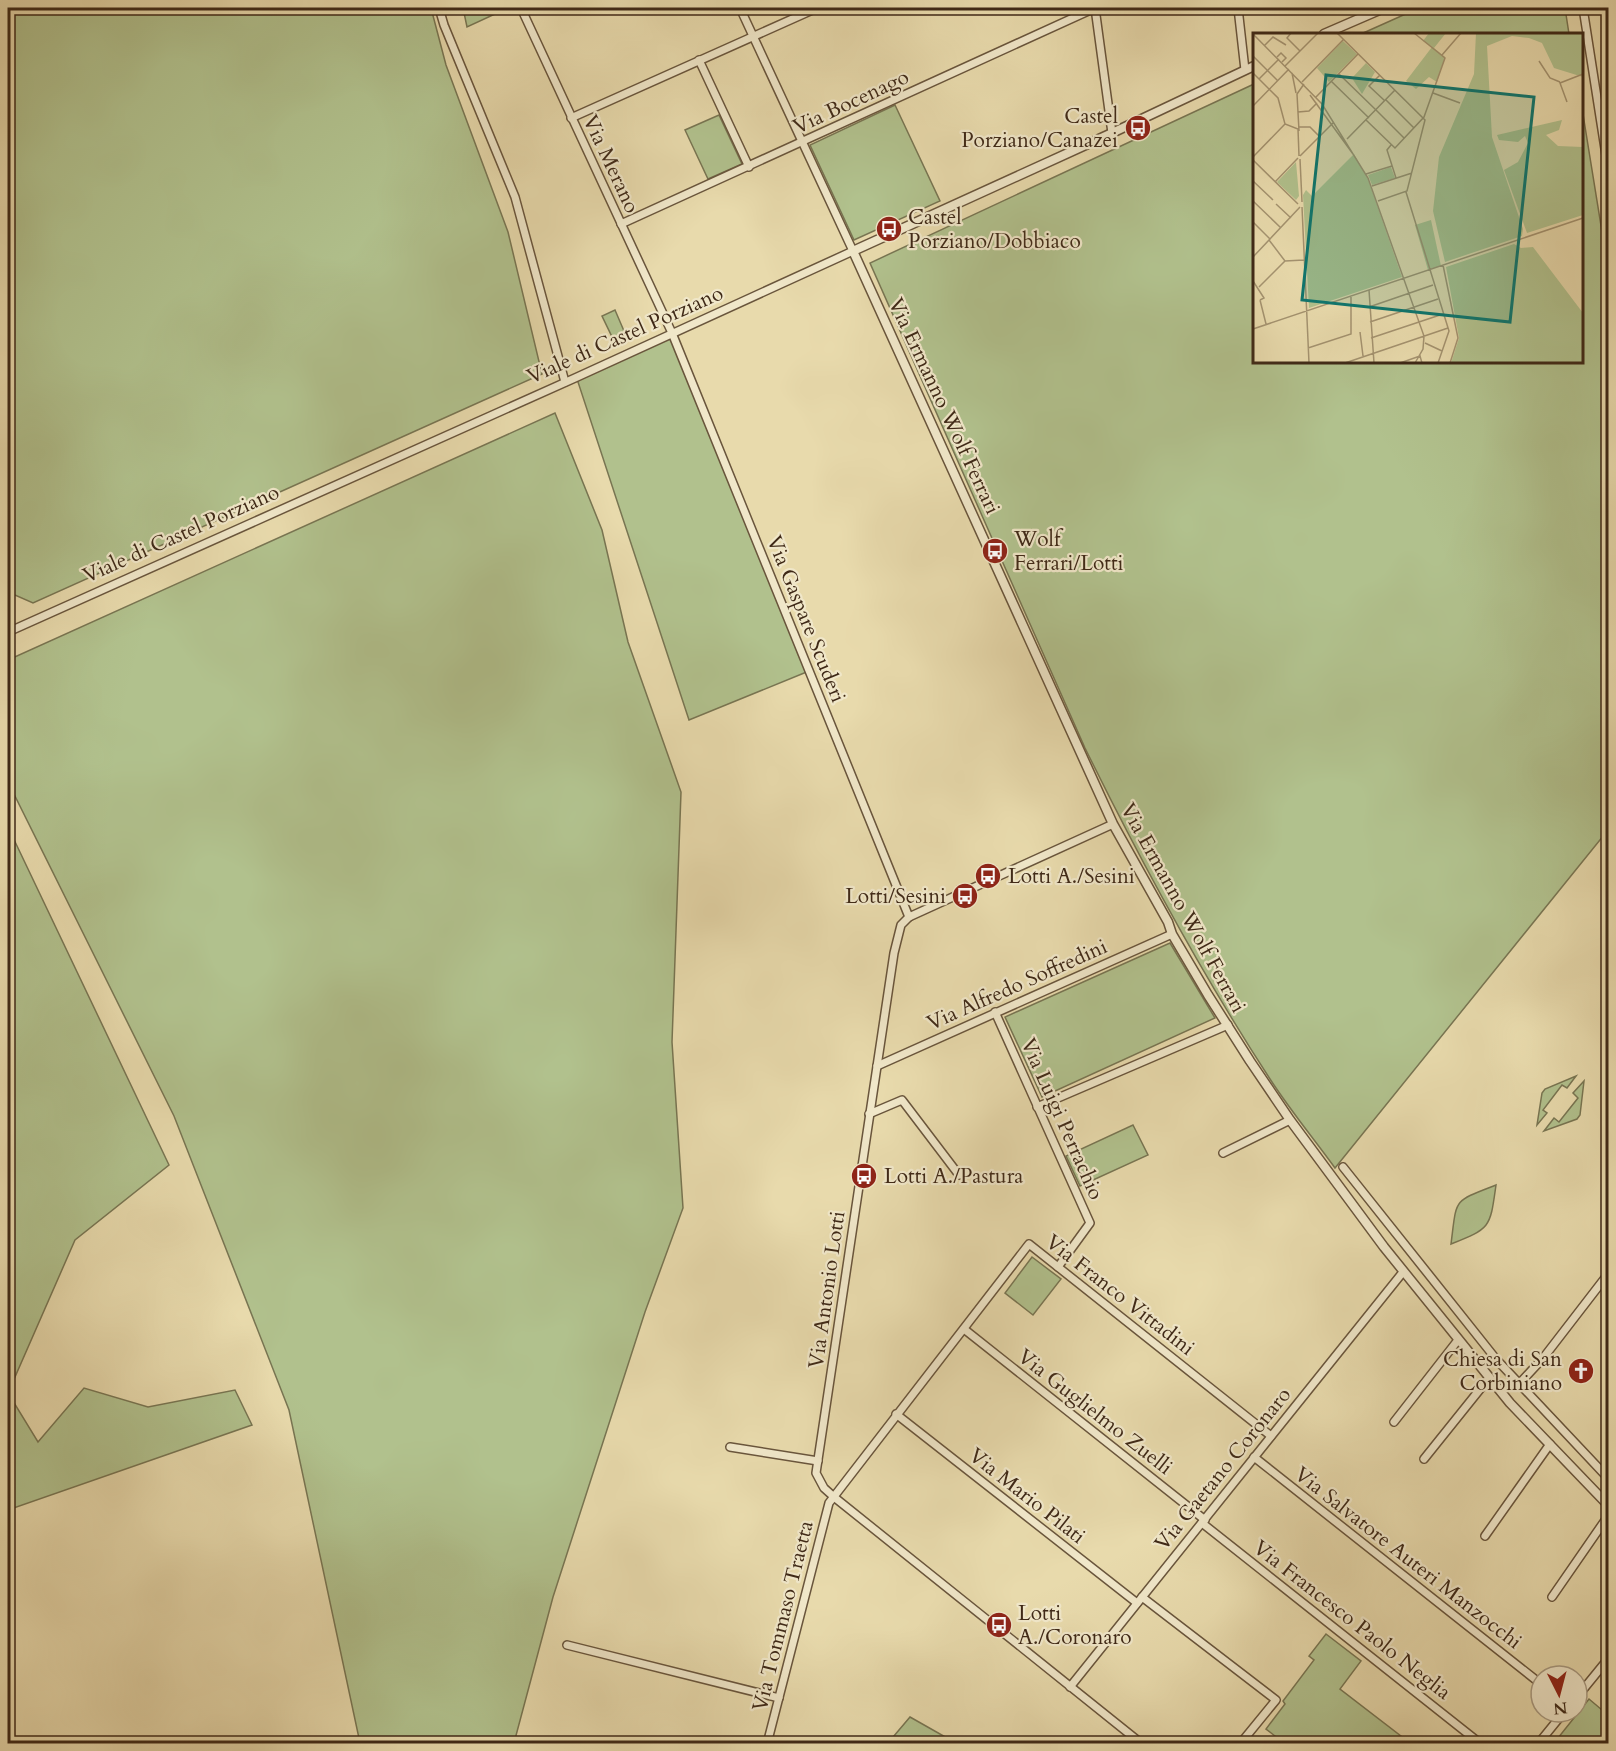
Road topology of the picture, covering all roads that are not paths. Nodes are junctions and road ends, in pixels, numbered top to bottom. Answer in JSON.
{"nodes":[{"id":1,"x":439,"y":8,"type":"edge"},
{"id":2,"x":534,"y":8,"type":"edge"},
{"id":3,"x":740,"y":8,"type":"edge"},
{"id":4,"x":817,"y":8,"type":"edge"},
{"id":5,"x":1095,"y":8,"type":"edge"},
{"id":6,"x":1238,"y":8,"type":"edge"},
{"id":7,"x":1384,"y":8,"type":"edge"},
{"id":8,"x":1583,"y":8,"type":"edge"},
{"id":9,"x":522,"y":10,"type":"edge"},
{"id":10,"x":1326,"y":33,"type":"edge"},
{"id":11,"x":754,"y":36,"type":"junction"},
{"id":12,"x":699,"y":60,"type":"junction"},
{"id":13,"x":1253,"y":66,"type":"edge"},
{"id":14,"x":1245,"y":70,"type":"junction"},
{"id":15,"x":571,"y":118,"type":"junction"},
{"id":16,"x":1112,"y":133,"type":"junction"},
{"id":17,"x":802,"y":143,"type":"junction"},
{"id":18,"x":748,"y":167,"type":"junction"},
{"id":19,"x":1608,"y":168,"type":"edge"},
{"id":20,"x":621,"y":224,"type":"junction"},
{"id":21,"x":853,"y":251,"type":"junction"},
{"id":22,"x":672,"y":333,"type":"junction"},
{"id":23,"x":565,"y":382,"type":"junction"},
{"id":24,"x":8,"y":632,"type":"edge"},
{"id":25,"x":1113,"y":824,"type":"junction"},
{"id":26,"x":909,"y":916,"type":"junction"},
{"id":27,"x":1172,"y":934,"type":"junction"},
{"id":28,"x":995,"y":1012,"type":"junction"},
{"id":29,"x":1228,"y":1025,"type":"junction"},
{"id":30,"x":877,"y":1066,"type":"junction"},
{"id":31,"x":1036,"y":1107,"type":"junction"},
{"id":32,"x":870,"y":1114,"type":"junction"},
{"id":33,"x":1290,"y":1120,"type":"junction"},
{"id":34,"x":1223,"y":1153,"type":"dead end"},
{"id":35,"x":1343,"y":1167,"type":"dead end"},
{"id":36,"x":959,"y":1175,"type":"dead end"},
{"id":37,"x":1058,"y":1267,"type":"junction"},
{"id":38,"x":1403,"y":1272,"type":"junction"},
{"id":39,"x":1608,"y":1274,"type":"edge"},
{"id":40,"x":964,"y":1329,"type":"junction"},
{"id":41,"x":1458,"y":1340,"type":"junction"},
{"id":42,"x":1489,"y":1378,"type":"junction"},
{"id":43,"x":1519,"y":1384,"type":"junction"},
{"id":44,"x":896,"y":1414,"type":"junction"},
{"id":45,"x":1394,"y":1422,"type":"dead end"},
{"id":46,"x":1271,"y":1436,"type":"junction"},
{"id":47,"x":1550,"y":1444,"type":"junction"},
{"id":48,"x":730,"y":1447,"type":"dead end"},
{"id":49,"x":1254,"y":1457,"type":"junction"},
{"id":50,"x":1424,"y":1459,"type":"dead end"},
{"id":51,"x":818,"y":1461,"type":"junction"},
{"id":52,"x":1608,"y":1478,"type":"edge"},
{"id":53,"x":834,"y":1497,"type":"junction"},
{"id":54,"x":1608,"y":1504,"type":"edge"},
{"id":55,"x":1608,"y":1516,"type":"edge"},
{"id":56,"x":1204,"y":1521,"type":"junction"},
{"id":57,"x":1485,"y":1536,"type":"dead end"},
{"id":58,"x":1552,"y":1597,"type":"dead end"},
{"id":59,"x":1140,"y":1600,"type":"junction"},
{"id":60,"x":567,"y":1645,"type":"dead end"},
{"id":61,"x":1608,"y":1659,"type":"edge"},
{"id":62,"x":1529,"y":1675,"type":"edge"},
{"id":63,"x":1589,"y":1682,"type":"edge"},
{"id":64,"x":1070,"y":1687,"type":"junction"},
{"id":65,"x":779,"y":1698,"type":"junction"},
{"id":66,"x":1554,"y":1724,"type":"edge"},
{"id":67,"x":767,"y":1743,"type":"edge"},
{"id":68,"x":1142,"y":1743,"type":"edge"},
{"id":69,"x":1240,"y":1743,"type":"edge"},
{"id":70,"x":1481,"y":1743,"type":"edge"},
{"id":71,"x":1538,"y":1743,"type":"edge"}],
"edges":[{"from":1,"to":23,"type":"street"},
{"from":2,"to":9,"type":"street"},
{"from":3,"to":11,"type":"street"},
{"from":4,"to":11,"type":"street"},
{"from":5,"to":16,"type":"street"},
{"from":5,"to":17,"type":"street","name":"Via Bocenago"},
{"from":6,"to":14,"type":"street"},
{"from":7,"to":10,"type":"street"},
{"from":8,"to":19,"type":"street"},
{"from":9,"to":15,"type":"street","name":"Via Merano"},
{"from":11,"to":12,"type":"street"},
{"from":11,"to":17,"type":"street"},
{"from":12,"to":15,"type":"street"},
{"from":12,"to":18,"type":"street"},
{"from":13,"to":14,"type":"street","name":"Viale di Castel Porziano"},
{"from":14,"to":16,"type":"street","name":"Viale di Castel Porziano"},
{"from":15,"to":20,"type":"street","name":"Via Merano"},
{"from":16,"to":21,"type":"street","name":"Viale di Castel Porziano"},
{"from":17,"to":18,"type":"street","name":"Via Bocenago"},
{"from":17,"to":21,"type":"street"},
{"from":18,"to":20,"type":"street","name":"Via Bocenago"},
{"from":20,"to":22,"type":"street","name":"Via Merano"},
{"from":21,"to":22,"type":"street","name":"Viale di Castel Porziano"},
{"from":21,"to":25,"type":"street","name":"Via Ermanno Wolf Ferrari"},
{"from":22,"to":23,"type":"street","name":"Viale di Castel Porziano"},
{"from":22,"to":26,"type":"street","name":"Via Gaspare Scuderi"},
{"from":23,"to":24,"type":"street","name":"Viale di Castel Porziano"},
{"from":25,"to":26,"type":"street"},
{"from":25,"to":27,"type":"street","name":"Via Ermanno Wolf Ferrari"},
{"from":26,"to":30,"type":"street","name":"Via Antonio Lotti"},
{"from":27,"to":28,"type":"street","name":"Via Alfredo Soffredini"},
{"from":27,"to":29,"type":"street","name":"Via Ermanno Wolf Ferrari"},
{"from":28,"to":30,"type":"street","name":"Via Alfredo Soffredini"},
{"from":28,"to":31,"type":"street","name":"Via Luigi Perrachio"},
{"from":29,"to":31,"type":"street"},
{"from":29,"to":33,"type":"street","name":"Via Ermanno Wolf Ferrari"},
{"from":30,"to":32,"type":"street","name":"Via Antonio Lotti"},
{"from":31,"to":37,"type":"street","name":"Via Luigi Perrachio"},
{"from":32,"to":36,"type":"street"},
{"from":32,"to":51,"type":"street","name":"Via Antonio Lotti"},
{"from":33,"to":34,"type":"street"},
{"from":33,"to":38,"type":"street","name":"Via Ermanno Wolf Ferrari"},
{"from":35,"to":43,"type":"street"},
{"from":37,"to":40,"type":"street","name":"Via Franco Vittadini"},
{"from":37,"to":46,"type":"street","name":"Via Franco Vittadini"},
{"from":38,"to":41,"type":"street","name":"Via Ermanno Wolf Ferrari"},
{"from":38,"to":46,"type":"street","name":"Via Gaetano Coronaro"},
{"from":39,"to":43,"type":"street"},
{"from":40,"to":44,"type":"street","name":"Via Franco Vittadini"},
{"from":40,"to":56,"type":"street","name":"Via Guglielmo Zuelli"},
{"from":41,"to":42,"type":"street","name":"Via Ermanno Wolf Ferrari"},
{"from":41,"to":45,"type":"street"},
{"from":42,"to":47,"type":"street","name":"Via Ermanno Wolf Ferrari"},
{"from":42,"to":50,"type":"street"},
{"from":43,"to":52,"type":"street"},
{"from":44,"to":53,"type":"street","name":"Via Franco Vittadini"},
{"from":44,"to":59,"type":"street","name":"Via Mario Pilati"},
{"from":46,"to":49,"type":"street","name":"Via Gaetano Coronaro"},
{"from":47,"to":54,"type":"street","name":"Via Ermanno Wolf Ferrari"},
{"from":47,"to":57,"type":"street"},
{"from":48,"to":51,"type":"street"},
{"from":49,"to":56,"type":"street","name":"Via Gaetano Coronaro"},
{"from":49,"to":62,"type":"street","name":"Via Salvatore Auteri Manzocchi"},
{"from":51,"to":53,"type":"street","name":"Via Antonio Lotti"},
{"from":53,"to":64,"type":"street","name":"Via Antonio Lotti"},
{"from":53,"to":65,"type":"street","name":"Via Tommaso Traetta"},
{"from":55,"to":58,"type":"street"},
{"from":56,"to":59,"type":"street","name":"Via Gaetano Coronaro"},
{"from":56,"to":70,"type":"street","name":"Via Francesco Paolo Neglia"},
{"from":59,"to":64,"type":"street","name":"Via Gaetano Coronaro"},
{"from":59,"to":69,"type":"street","name":"Via Mario Pilati"},
{"from":60,"to":65,"type":"street"},
{"from":61,"to":63,"type":"street"},
{"from":64,"to":68,"type":"street","name":"Via Antonio Lotti"},
{"from":65,"to":67,"type":"street","name":"Via Tommaso Traetta"},
{"from":66,"to":71,"type":"street"}]}
